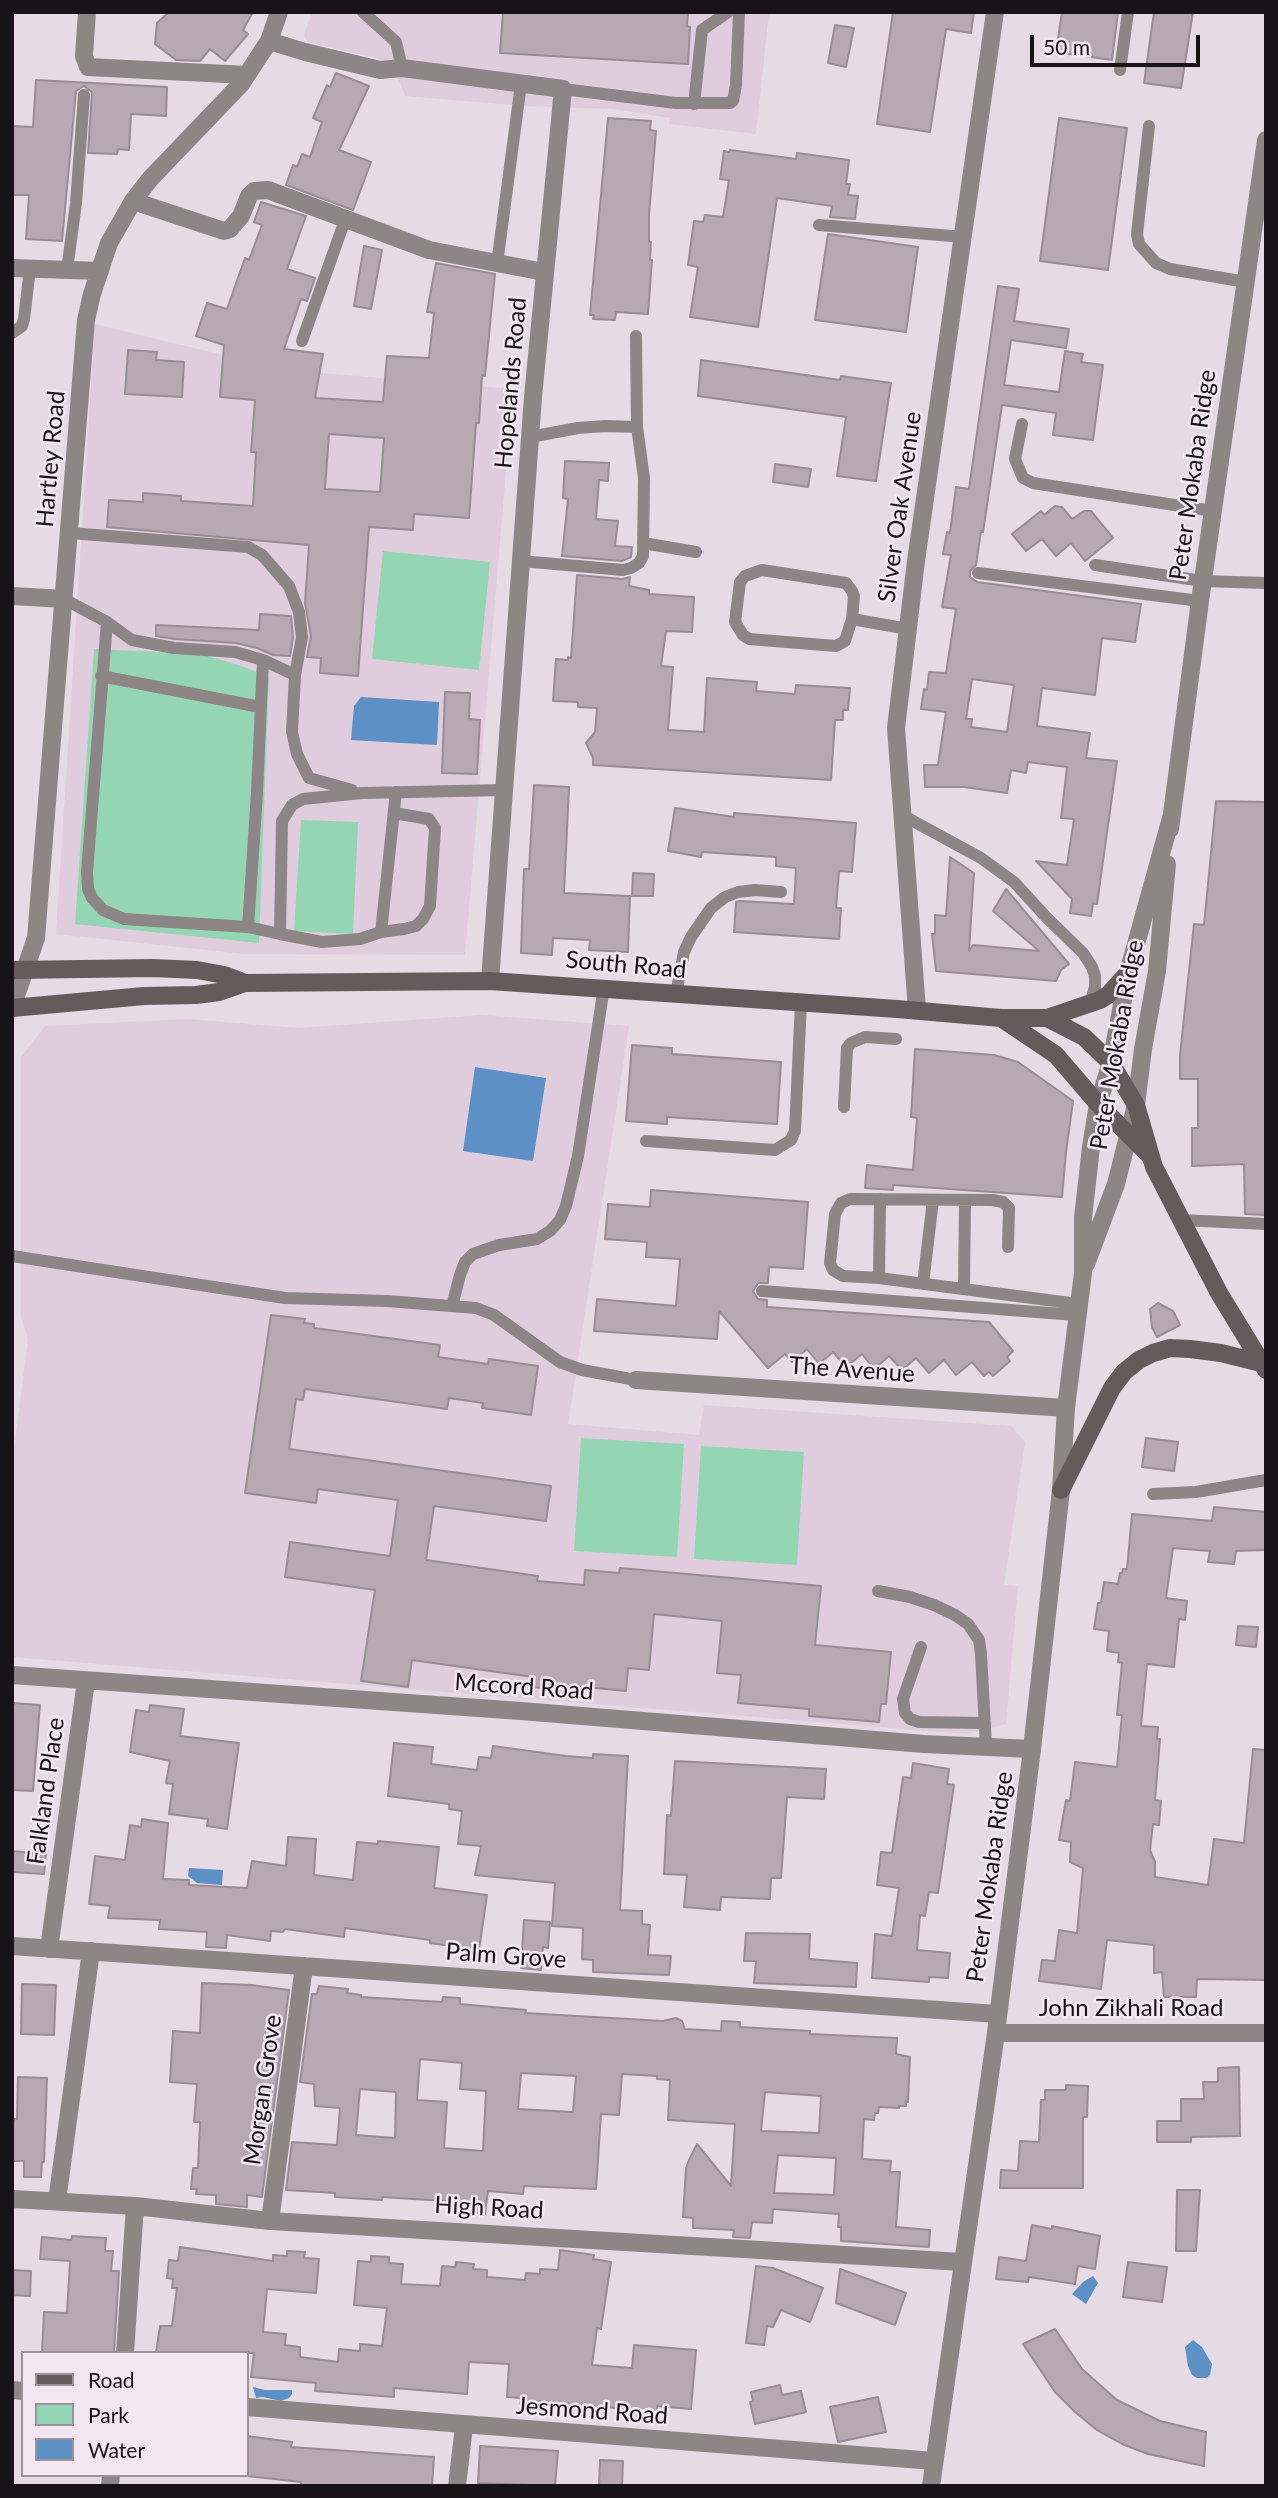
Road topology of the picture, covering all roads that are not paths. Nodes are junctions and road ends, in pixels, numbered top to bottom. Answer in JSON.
{"nodes":[{"id":1,"x":87,"y":12,"type":"edge"},
{"id":2,"x":279,"y":12,"type":"edge"},
{"id":3,"x":363,"y":12,"type":"edge"},
{"id":4,"x":728,"y":12,"type":"edge"},
{"id":5,"x":739,"y":12,"type":"edge"},
{"id":6,"x":995,"y":12,"type":"edge"},
{"id":7,"x":1128,"y":12,"type":"edge"},
{"id":8,"x":269,"y":41,"type":"junction"},
{"id":9,"x":402,"y":68,"type":"junction"},
{"id":10,"x":1119,"y":69,"type":"dead end"},
{"id":11,"x":247,"y":75,"type":"junction"},
{"id":12,"x":522,"y":84,"type":"junction"},
{"id":13,"x":563,"y":89,"type":"junction"},
{"id":14,"x":84,"y":95,"type":"dead end"},
{"id":15,"x":694,"y":104,"type":"junction"},
{"id":16,"x":1149,"y":126,"type":"dead end"},
{"id":17,"x":1266,"y":140,"type":"edge"},
{"id":18,"x":133,"y":201,"type":"junction"},
{"id":19,"x":345,"y":220,"type":"junction"},
{"id":20,"x":819,"y":225,"type":"dead end"},
{"id":21,"x":964,"y":237,"type":"junction"},
{"id":22,"x":497,"y":264,"type":"junction"},
{"id":23,"x":21,"y":268,"type":"edge"},
{"id":24,"x":67,"y":270,"type":"junction"},
{"id":25,"x":100,"y":271,"type":"junction"},
{"id":26,"x":544,"y":272,"type":"junction"},
{"id":27,"x":1246,"y":282,"type":"junction"},
{"id":28,"x":12,"y":333,"type":"edge"},
{"id":29,"x":636,"y":336,"type":"dead end"},
{"id":30,"x":302,"y":341,"type":"dead end"},
{"id":31,"x":1023,"y":424,"type":"dead end"},
{"id":32,"x":636,"y":428,"type":"junction"},
{"id":33,"x":530,"y":437,"type":"junction"},
{"id":34,"x":1213,"y":511,"type":"junction"},
{"id":35,"x":70,"y":533,"type":"junction"},
{"id":36,"x":643,"y":542,"type":"junction"},
{"id":37,"x":696,"y":552,"type":"dead end"},
{"id":38,"x":521,"y":561,"type":"junction"},
{"id":39,"x":1095,"y":565,"type":"dead end"},
{"id":40,"x":978,"y":573,"type":"dead end"},
{"id":41,"x":1203,"y":581,"type":"junction"},
{"id":42,"x":1266,"y":583,"type":"edge"},
{"id":43,"x":12,"y":596,"type":"edge"},
{"id":44,"x":64,"y":599,"type":"junction"},
{"id":45,"x":1199,"y":601,"type":"junction"},
{"id":46,"x":852,"y":619,"type":"junction"},
{"id":47,"x":107,"y":622,"type":"junction"},
{"id":48,"x":908,"y":629,"type":"junction"},
{"id":49,"x":263,"y":660,"type":"junction"},
{"id":50,"x":295,"y":675,"type":"junction"},
{"id":51,"x":101,"y":676,"type":"junction"},
{"id":52,"x":260,"y":707,"type":"junction"},
{"id":53,"x":504,"y":790,"type":"junction"},
{"id":54,"x":396,"y":792,"type":"junction"},
{"id":55,"x":362,"y":793,"type":"junction"},
{"id":56,"x":394,"y":813,"type":"junction"},
{"id":57,"x":902,"y":815,"type":"junction"},
{"id":58,"x":1171,"y":818,"type":"junction"},
{"id":59,"x":781,"y":892,"type":"dead end"},
{"id":60,"x":248,"y":927,"type":"junction"},
{"id":61,"x":381,"y":932,"type":"junction"},
{"id":62,"x":280,"y":934,"type":"junction"},
{"id":63,"x":19,"y":970,"type":"edge"},
{"id":64,"x":1128,"y":973,"type":"junction"},
{"id":65,"x":490,"y":981,"type":"junction"},
{"id":66,"x":245,"y":983,"type":"junction"},
{"id":67,"x":604,"y":987,"type":"junction"},
{"id":68,"x":676,"y":994,"type":"junction"},
{"id":69,"x":802,"y":1002,"type":"junction"},
{"id":70,"x":1090,"y":1004,"type":"junction"},
{"id":71,"x":12,"y":1007,"type":"edge"},
{"id":72,"x":917,"y":1010,"type":"junction"},
{"id":73,"x":1002,"y":1018,"type":"junction"},
{"id":74,"x":1047,"y":1018,"type":"junction"},
{"id":75,"x":896,"y":1039,"type":"dead end"},
{"id":76,"x":1111,"y":1063,"type":"junction"},
{"id":77,"x":1098,"y":1104,"type":"junction"},
{"id":78,"x":1136,"y":1105,"type":"junction"},
{"id":79,"x":844,"y":1107,"type":"dead end"},
{"id":80,"x":1129,"y":1135,"type":"junction"},
{"id":81,"x":646,"y":1141,"type":"dead end"},
{"id":82,"x":1149,"y":1155,"type":"junction"},
{"id":83,"x":880,"y":1199,"type":"junction"},
{"id":84,"x":933,"y":1200,"type":"junction"},
{"id":85,"x":965,"y":1200,"type":"junction"},
{"id":86,"x":1181,"y":1220,"type":"junction"},
{"id":87,"x":1266,"y":1224,"type":"edge"},
{"id":88,"x":1008,"y":1247,"type":"dead end"},
{"id":89,"x":12,"y":1256,"type":"edge"},
{"id":90,"x":1083,"y":1273,"type":"junction"},
{"id":91,"x":879,"y":1278,"type":"junction"},
{"id":92,"x":923,"y":1284,"type":"junction"},
{"id":93,"x":964,"y":1289,"type":"junction"},
{"id":94,"x":762,"y":1291,"type":"dead end"},
{"id":95,"x":452,"y":1306,"type":"junction"},
{"id":96,"x":1077,"y":1310,"type":"junction"},
{"id":97,"x":1264,"y":1367,"type":"edge"},
{"id":98,"x":636,"y":1380,"type":"joint"},
{"id":99,"x":1066,"y":1408,"type":"junction"},
{"id":100,"x":1266,"y":1480,"type":"edge"},
{"id":101,"x":1061,"y":1490,"type":"junction"},
{"id":102,"x":1153,"y":1494,"type":"dead end"},
{"id":103,"x":878,"y":1591,"type":"dead end"},
{"id":104,"x":921,"y":1647,"type":"dead end"},
{"id":105,"x":12,"y":1675,"type":"edge"},
{"id":106,"x":86,"y":1681,"type":"junction"},
{"id":107,"x":985,"y":1723,"type":"junction"},
{"id":108,"x":986,"y":1746,"type":"junction"},
{"id":109,"x":1032,"y":1749,"type":"junction"},
{"id":110,"x":12,"y":1945,"type":"edge"},
{"id":111,"x":49,"y":1949,"type":"junction"},
{"id":112,"x":92,"y":1951,"type":"junction"},
{"id":113,"x":304,"y":1966,"type":"junction"},
{"id":114,"x":997,"y":2014,"type":"junction"},
{"id":115,"x":1266,"y":2032,"type":"edge"},
{"id":116,"x":996,"y":2033,"type":"junction"},
{"id":117,"x":12,"y":2199,"type":"edge"},
{"id":118,"x":57,"y":2201,"type":"junction"},
{"id":119,"x":135,"y":2206,"type":"junction"},
{"id":120,"x":270,"y":2221,"type":"junction"},
{"id":121,"x":962,"y":2262,"type":"junction"},
{"id":122,"x":125,"y":2351,"type":"edge"},
{"id":123,"x":248,"y":2407,"type":"edge"},
{"id":124,"x":464,"y":2426,"type":"junction"},
{"id":125,"x":934,"y":2461,"type":"junction"},
{"id":126,"x":457,"y":2486,"type":"edge"},
{"id":127,"x":931,"y":2486,"type":"edge"}],
"edges":[{"from":1,"to":11,"type":"street"},
{"from":2,"to":8,"type":"street","name":"Hartley Road"},
{"from":3,"to":9,"type":"lane"},
{"from":4,"to":15,"type":"lane"},
{"from":5,"to":15,"type":"lane"},
{"from":6,"to":21,"type":"street","name":"Silver Oak Avenue"},
{"from":7,"to":10,"type":"lane"},
{"from":8,"to":9,"type":"street"},
{"from":8,"to":11,"type":"street","name":"Hartley Road"},
{"from":9,"to":12,"type":"street"},
{"from":11,"to":18,"type":"street","name":"Hartley Road"},
{"from":12,"to":13,"type":"street"},
{"from":12,"to":22,"type":"lane"},
{"from":13,"to":15,"type":"lane"},
{"from":13,"to":26,"type":"street","name":"Hopelands Road"},
{"from":14,"to":24,"type":"lane"},
{"from":16,"to":27,"type":"lane"},
{"from":17,"to":27,"type":"street","name":"Peter Mokaba Ridge"},
{"from":18,"to":19,"type":"street"},
{"from":18,"to":25,"type":"street","name":"Hartley Road"},
{"from":19,"to":22,"type":"street"},
{"from":19,"to":30,"type":"lane"},
{"from":20,"to":21,"type":"lane"},
{"from":21,"to":48,"type":"street","name":"Silver Oak Avenue"},
{"from":22,"to":26,"type":"street"},
{"from":23,"to":24,"type":"street"},
{"from":23,"to":28,"type":"lane"},
{"from":24,"to":25,"type":"street"},
{"from":25,"to":35,"type":"street","name":"Hartley Road"},
{"from":26,"to":33,"type":"street","name":"Hopelands Road"},
{"from":27,"to":34,"type":"street","name":"Peter Mokaba Ridge"},
{"from":29,"to":32,"type":"lane"},
{"from":31,"to":34,"type":"lane"},
{"from":32,"to":33,"type":"lane"},
{"from":32,"to":36,"type":"lane"},
{"from":33,"to":38,"type":"street","name":"Hopelands Road"},
{"from":34,"to":41,"type":"street","name":"Peter Mokaba Ridge"},
{"from":35,"to":44,"type":"street","name":"Hartley Road"},
{"from":35,"to":50,"type":"lane"},
{"from":36,"to":37,"type":"lane"},
{"from":36,"to":38,"type":"lane"},
{"from":38,"to":53,"type":"street","name":"Hopelands Road"},
{"from":39,"to":41,"type":"lane"},
{"from":40,"to":45,"type":"lane"},
{"from":41,"to":42,"type":"lane"},
{"from":41,"to":45,"type":"street","name":"Peter Mokaba Ridge"},
{"from":43,"to":44,"type":"street"},
{"from":44,"to":47,"type":"lane"},
{"from":44,"to":63,"type":"street","name":"Hartley Road"},
{"from":45,"to":58,"type":"street","name":"Peter Mokaba Ridge"},
{"from":46,"to":46,"type":"lane"},
{"from":46,"to":48,"type":"lane"},
{"from":47,"to":49,"type":"lane"},
{"from":47,"to":51,"type":"lane"},
{"from":48,"to":57,"type":"street","name":"Silver Oak Avenue"},
{"from":49,"to":50,"type":"lane"},
{"from":49,"to":52,"type":"lane"},
{"from":50,"to":55,"type":"lane"},
{"from":51,"to":52,"type":"lane"},
{"from":51,"to":60,"type":"lane"},
{"from":52,"to":60,"type":"lane"},
{"from":53,"to":54,"type":"lane"},
{"from":53,"to":65,"type":"street","name":"Hopelands Road"},
{"from":54,"to":55,"type":"lane"},
{"from":54,"to":56,"type":"lane"},
{"from":55,"to":62,"type":"lane"},
{"from":56,"to":61,"type":"lane"},
{"from":56,"to":61,"type":"lane"},
{"from":57,"to":70,"type":"lane"},
{"from":57,"to":72,"type":"street","name":"Silver Oak Avenue"},
{"from":58,"to":64,"type":"street","name":"Peter Mokaba Ridge"},
{"from":58,"to":78,"type":"street","name":"Peter Mokaba Ridge"},
{"from":59,"to":68,"type":"lane"},
{"from":60,"to":62,"type":"lane"},
{"from":61,"to":62,"type":"lane"},
{"from":63,"to":66,"type":"main road","name":"South Road"},
{"from":63,"to":71,"type":"street","name":"Hartley Road"},
{"from":64,"to":70,"type":"main road"},
{"from":64,"to":76,"type":"street","name":"Peter Mokaba Ridge"},
{"from":65,"to":66,"type":"main road","name":"South Road"},
{"from":65,"to":67,"type":"main road","name":"South Road"},
{"from":66,"to":71,"type":"main road","name":"South Road"},
{"from":67,"to":68,"type":"main road","name":"South Road"},
{"from":67,"to":95,"type":"lane"},
{"from":68,"to":69,"type":"main road","name":"South Road"},
{"from":69,"to":72,"type":"main road","name":"South Road"},
{"from":69,"to":81,"type":"lane"},
{"from":70,"to":74,"type":"main road"},
{"from":72,"to":73,"type":"main road","name":"South Road"},
{"from":73,"to":74,"type":"main road","name":"South Road"},
{"from":73,"to":77,"type":"main road","name":"South Road"},
{"from":74,"to":76,"type":"main road","name":"South Road"},
{"from":75,"to":79,"type":"lane"},
{"from":76,"to":77,"type":"street","name":"Peter Mokaba Ridge"},
{"from":76,"to":78,"type":"main road","name":"South Road"},
{"from":77,"to":80,"type":"main road","name":"South Road"},
{"from":77,"to":90,"type":"street","name":"Peter Mokaba Ridge"},
{"from":78,"to":80,"type":"street","name":"Peter Mokaba Ridge"},
{"from":78,"to":82,"type":"main road","name":"South Road"},
{"from":80,"to":82,"type":"main road","name":"South Road"},
{"from":80,"to":90,"type":"street","name":"Peter Mokaba Ridge"},
{"from":82,"to":86,"type":"main road"},
{"from":83,"to":84,"type":"lane"},
{"from":83,"to":91,"type":"lane"},
{"from":83,"to":91,"type":"lane"},
{"from":84,"to":85,"type":"lane"},
{"from":84,"to":92,"type":"lane"},
{"from":85,"to":88,"type":"lane"},
{"from":85,"to":93,"type":"lane"},
{"from":86,"to":87,"type":"lane"},
{"from":86,"to":97,"type":"main road"},
{"from":89,"to":95,"type":"lane"},
{"from":90,"to":96,"type":"street","name":"Peter Mokaba Ridge"},
{"from":91,"to":92,"type":"lane"},
{"from":92,"to":93,"type":"lane"},
{"from":93,"to":96,"type":"lane"},
{"from":94,"to":96,"type":"lane"},
{"from":95,"to":98,"type":"lane"},
{"from":96,"to":99,"type":"street","name":"Peter Mokaba Ridge"},
{"from":97,"to":101,"type":"main road"},
{"from":98,"to":99,"type":"street","name":"The Avenue"},
{"from":99,"to":101,"type":"street","name":"Peter Mokaba Ridge"},
{"from":100,"to":102,"type":"lane"},
{"from":101,"to":109,"type":"street","name":"Peter Mokaba Ridge"},
{"from":103,"to":107,"type":"lane"},
{"from":104,"to":107,"type":"lane"},
{"from":105,"to":106,"type":"street","name":"Mccord Road"},
{"from":106,"to":108,"type":"street","name":"Mccord Road"},
{"from":106,"to":111,"type":"street","name":"Falkland Place"},
{"from":107,"to":108,"type":"lane"},
{"from":108,"to":109,"type":"street","name":"Mccord Road"},
{"from":109,"to":114,"type":"street","name":"Peter Mokaba Ridge"},
{"from":110,"to":111,"type":"street","name":"Palm Grove"},
{"from":111,"to":112,"type":"street","name":"Palm Grove"},
{"from":112,"to":113,"type":"street","name":"Palm Grove"},
{"from":112,"to":118,"type":"street"},
{"from":113,"to":114,"type":"street","name":"Palm Grove"},
{"from":113,"to":120,"type":"street","name":"Morgan Grove"},
{"from":114,"to":116,"type":"street","name":"Peter Mokaba Ridge"},
{"from":115,"to":116,"type":"street","name":"John Zikhali Road"},
{"from":116,"to":121,"type":"street","name":"Peter Mokaba Ridge"},
{"from":117,"to":118,"type":"street","name":"High Road"},
{"from":118,"to":119,"type":"street","name":"High Road"},
{"from":119,"to":120,"type":"street","name":"High Road"},
{"from":119,"to":122,"type":"street"},
{"from":120,"to":121,"type":"street","name":"High Road"},
{"from":121,"to":125,"type":"street","name":"Peter Mokaba Ridge"},
{"from":123,"to":124,"type":"street","name":"Jesmond Road"},
{"from":124,"to":125,"type":"street","name":"Jesmond Road"},
{"from":124,"to":126,"type":"street"},
{"from":125,"to":127,"type":"street","name":"Peter Mokaba Ridge"}]}
